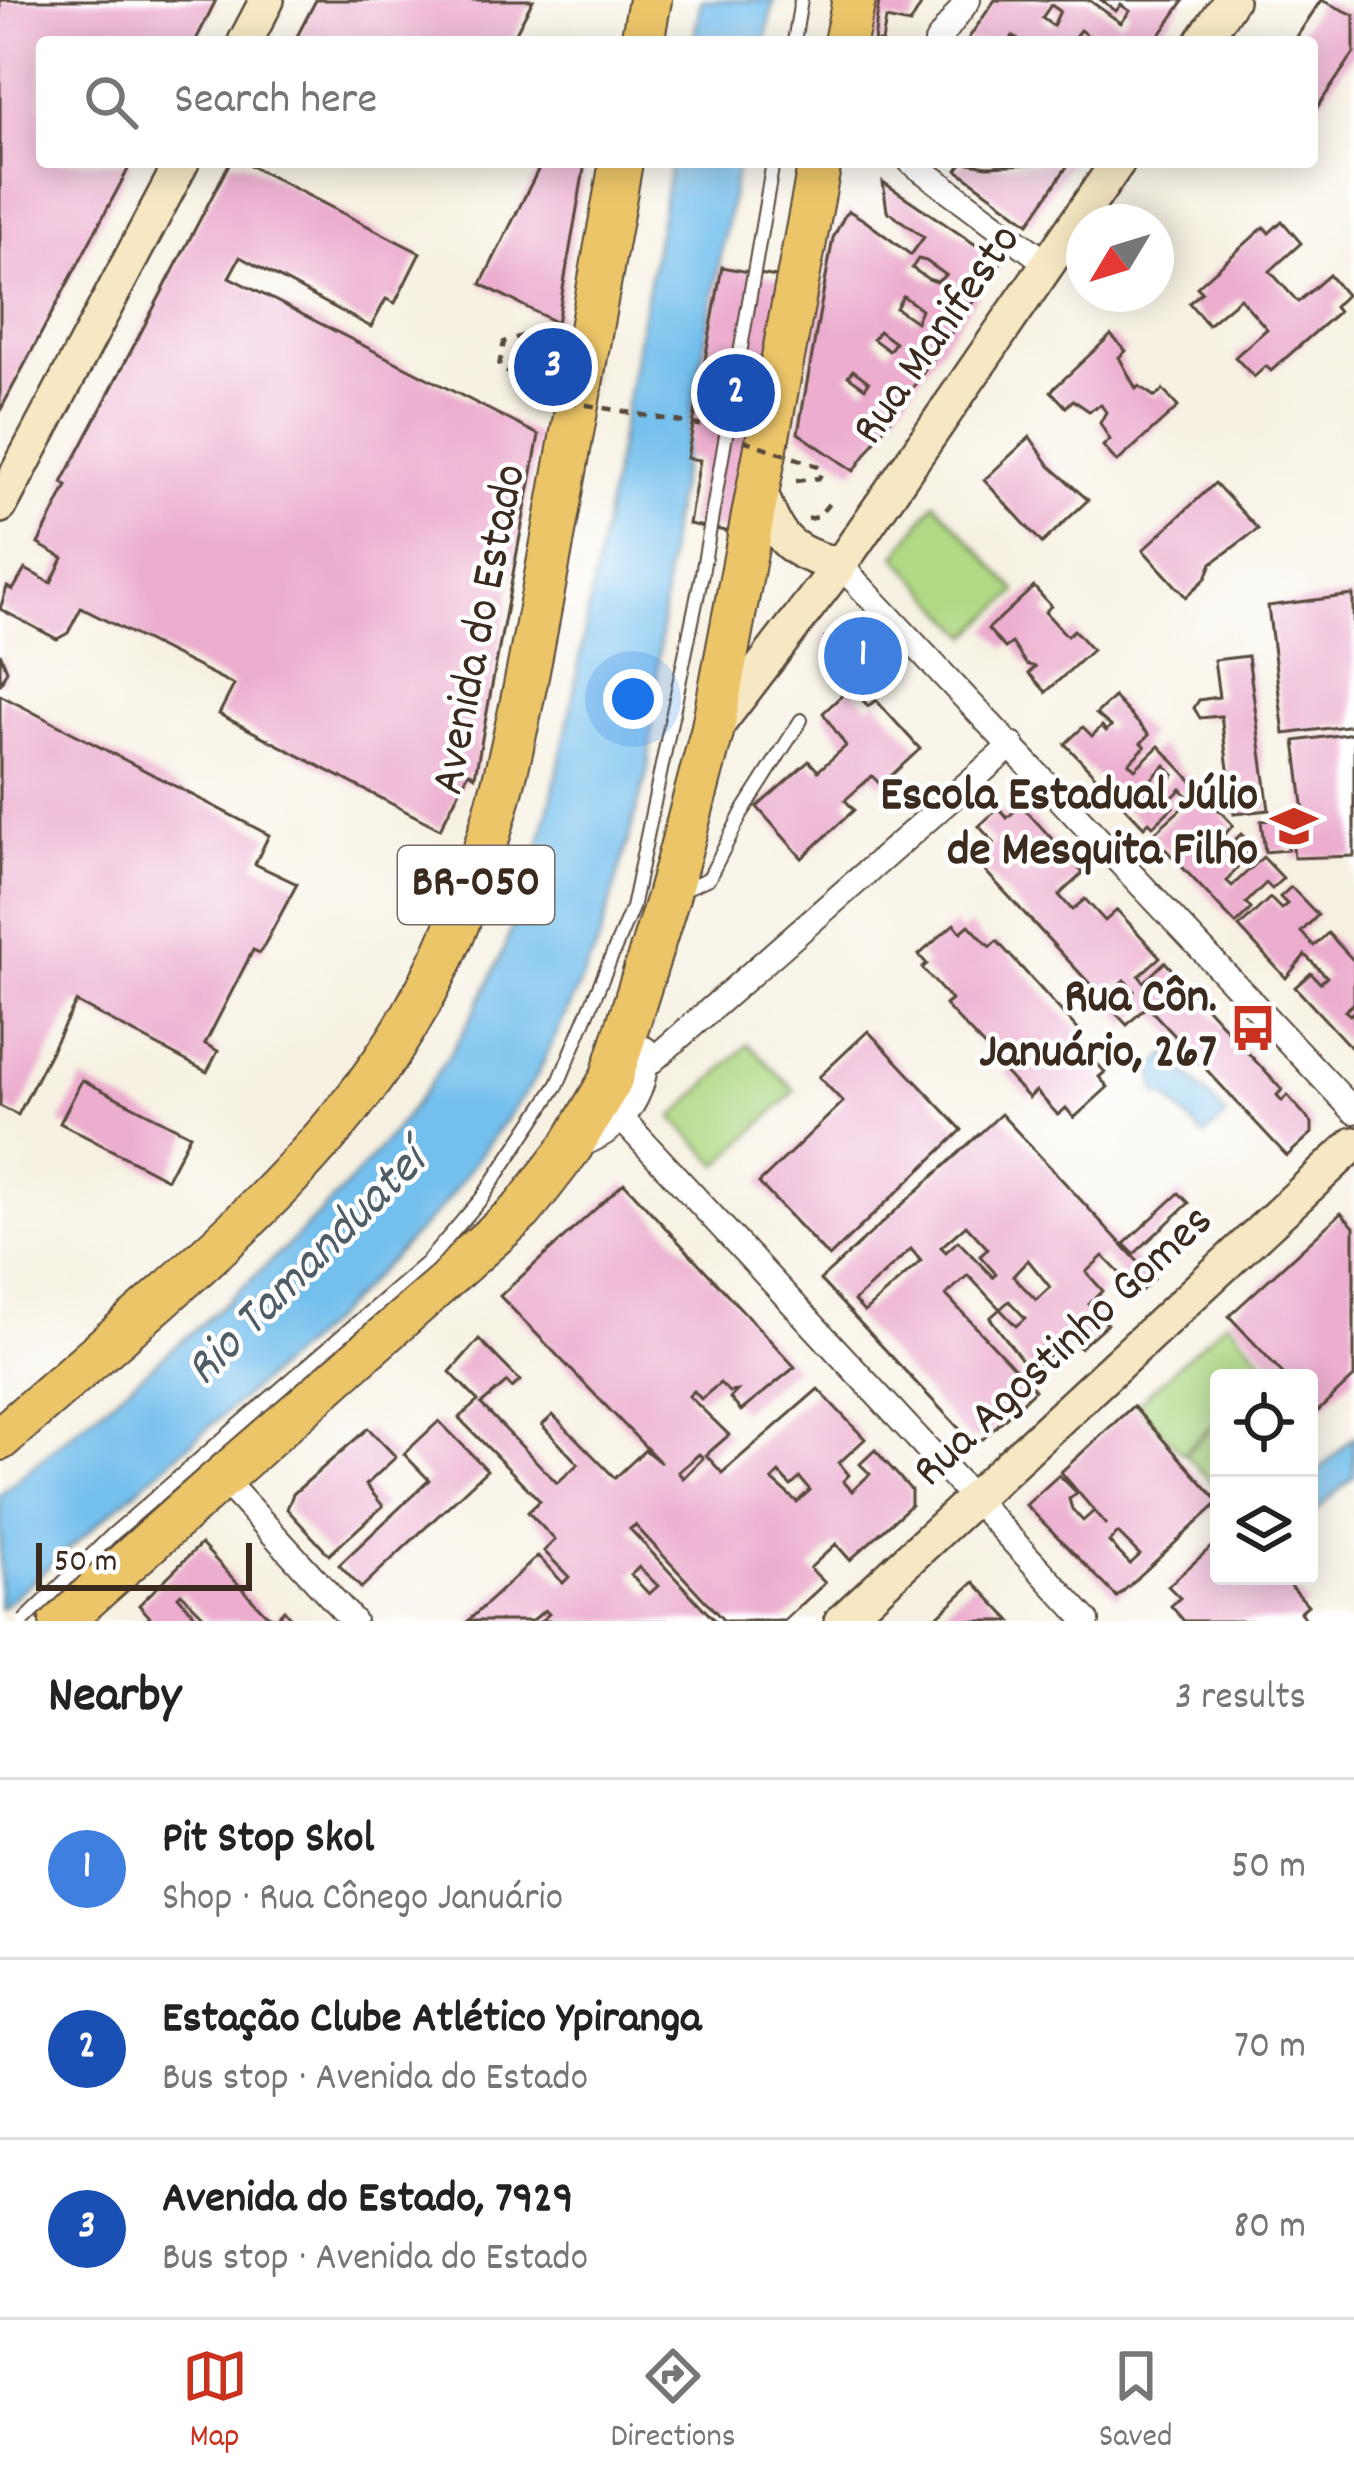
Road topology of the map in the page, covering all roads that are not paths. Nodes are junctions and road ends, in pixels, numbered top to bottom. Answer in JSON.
{"nodes":[{"id":1,"x":267,"y":0,"type":"edge"},
{"id":2,"x":650,"y":0,"type":"edge"},
{"id":3,"x":801,"y":0,"type":"edge"},
{"id":4,"x":854,"y":0,"type":"edge"},
{"id":5,"x":968,"y":0,"type":"edge"},
{"id":6,"x":1231,"y":0,"type":"edge"},
{"id":7,"x":248,"y":36,"type":"edge"},
{"id":8,"x":643,"y":36,"type":"edge"},
{"id":9,"x":795,"y":36,"type":"edge"},
{"id":10,"x":846,"y":36,"type":"edge"},
{"id":11,"x":942,"y":36,"type":"edge"},
{"id":12,"x":1206,"y":36,"type":"edge"},
{"id":13,"x":179,"y":168,"type":"edge"},
{"id":14,"x":620,"y":168,"type":"edge"},
{"id":15,"x":772,"y":168,"type":"edge"},
{"id":16,"x":819,"y":168,"type":"edge"},
{"id":17,"x":919,"y":168,"type":"edge"},
{"id":18,"x":1114,"y":168,"type":"edge"},
{"id":19,"x":1048,"y":263,"type":"junction"},
{"id":20,"x":774,"y":488,"type":"junction"},
{"id":21,"x":0,"y":506,"type":"edge"},
{"id":22,"x":840,"y":565,"type":"junction"},
{"id":23,"x":801,"y":720,"type":"dead end"},
{"id":24,"x":712,"y":732,"type":"junction"},
{"id":25,"x":1012,"y":745,"type":"junction"},
{"id":26,"x":668,"y":897,"type":"junction"},
{"id":27,"x":634,"y":1011,"type":"junction"},
{"id":28,"x":646,"y":1066,"type":"junction"},
{"id":29,"x":1354,"y":1111,"type":"edge"},
{"id":30,"x":622,"y":1119,"type":"junction"},
{"id":31,"x":1354,"y":1144,"type":"edge"},
{"id":32,"x":571,"y":1147,"type":"junction"},
{"id":33,"x":0,"y":1438,"type":"edge"},
{"id":34,"x":223,"y":1478,"type":"junction"},
{"id":35,"x":973,"y":1500,"type":"junction"},
{"id":36,"x":24,"y":1621,"type":"edge"},
{"id":37,"x":61,"y":1621,"type":"edge"},
{"id":38,"x":353,"y":1621,"type":"edge"},
{"id":39,"x":842,"y":1621,"type":"edge"},
{"id":40,"x":1087,"y":1621,"type":"edge"}],
"edges":[{"from":1,"to":7,"type":"main road"},
{"from":2,"to":8,"type":"highway"},
{"from":3,"to":9,"type":"lane"},
{"from":4,"to":10,"type":"highway"},
{"from":5,"to":11,"type":"street"},
{"from":6,"to":12,"type":"main road"},
{"from":13,"to":21,"type":"main road"},
{"from":14,"to":33,"type":"highway","name":"Avenida do Estado","number":"BR-050"},
{"from":15,"to":36,"type":"lane","bridge":true},
{"from":16,"to":20,"type":"highway"},
{"from":17,"to":19,"type":"street"},
{"from":18,"to":19,"type":"main road","name":"Rua Manifesto"},
{"from":19,"to":22,"type":"main road","name":"Rua Manifesto"},
{"from":20,"to":22,"type":"main road"},
{"from":20,"to":24,"type":"highway"},
{"from":22,"to":24,"type":"main road","name":"Rua Manifesto"},
{"from":22,"to":25,"type":"street"},
{"from":23,"to":26,"type":"lane"},
{"from":24,"to":26,"type":"highway"},
{"from":25,"to":28,"type":"street"},
{"from":25,"to":29,"type":"street"},
{"from":26,"to":27,"type":"highway"},
{"from":27,"to":28,"type":"street"},
{"from":27,"to":32,"type":"highway"},
{"from":28,"to":30,"type":"street"},
{"from":30,"to":32,"type":"street"},
{"from":30,"to":35,"type":"street"},
{"from":31,"to":35,"type":"main road","name":"Rua Agostinho Gomes"},
{"from":32,"to":34,"type":"highway"},
{"from":34,"to":37,"type":"highway"},
{"from":34,"to":38,"type":"street"},
{"from":35,"to":39,"type":"main road","name":"Rua Agostinho Gomes"},
{"from":35,"to":40,"type":"street"}]}
